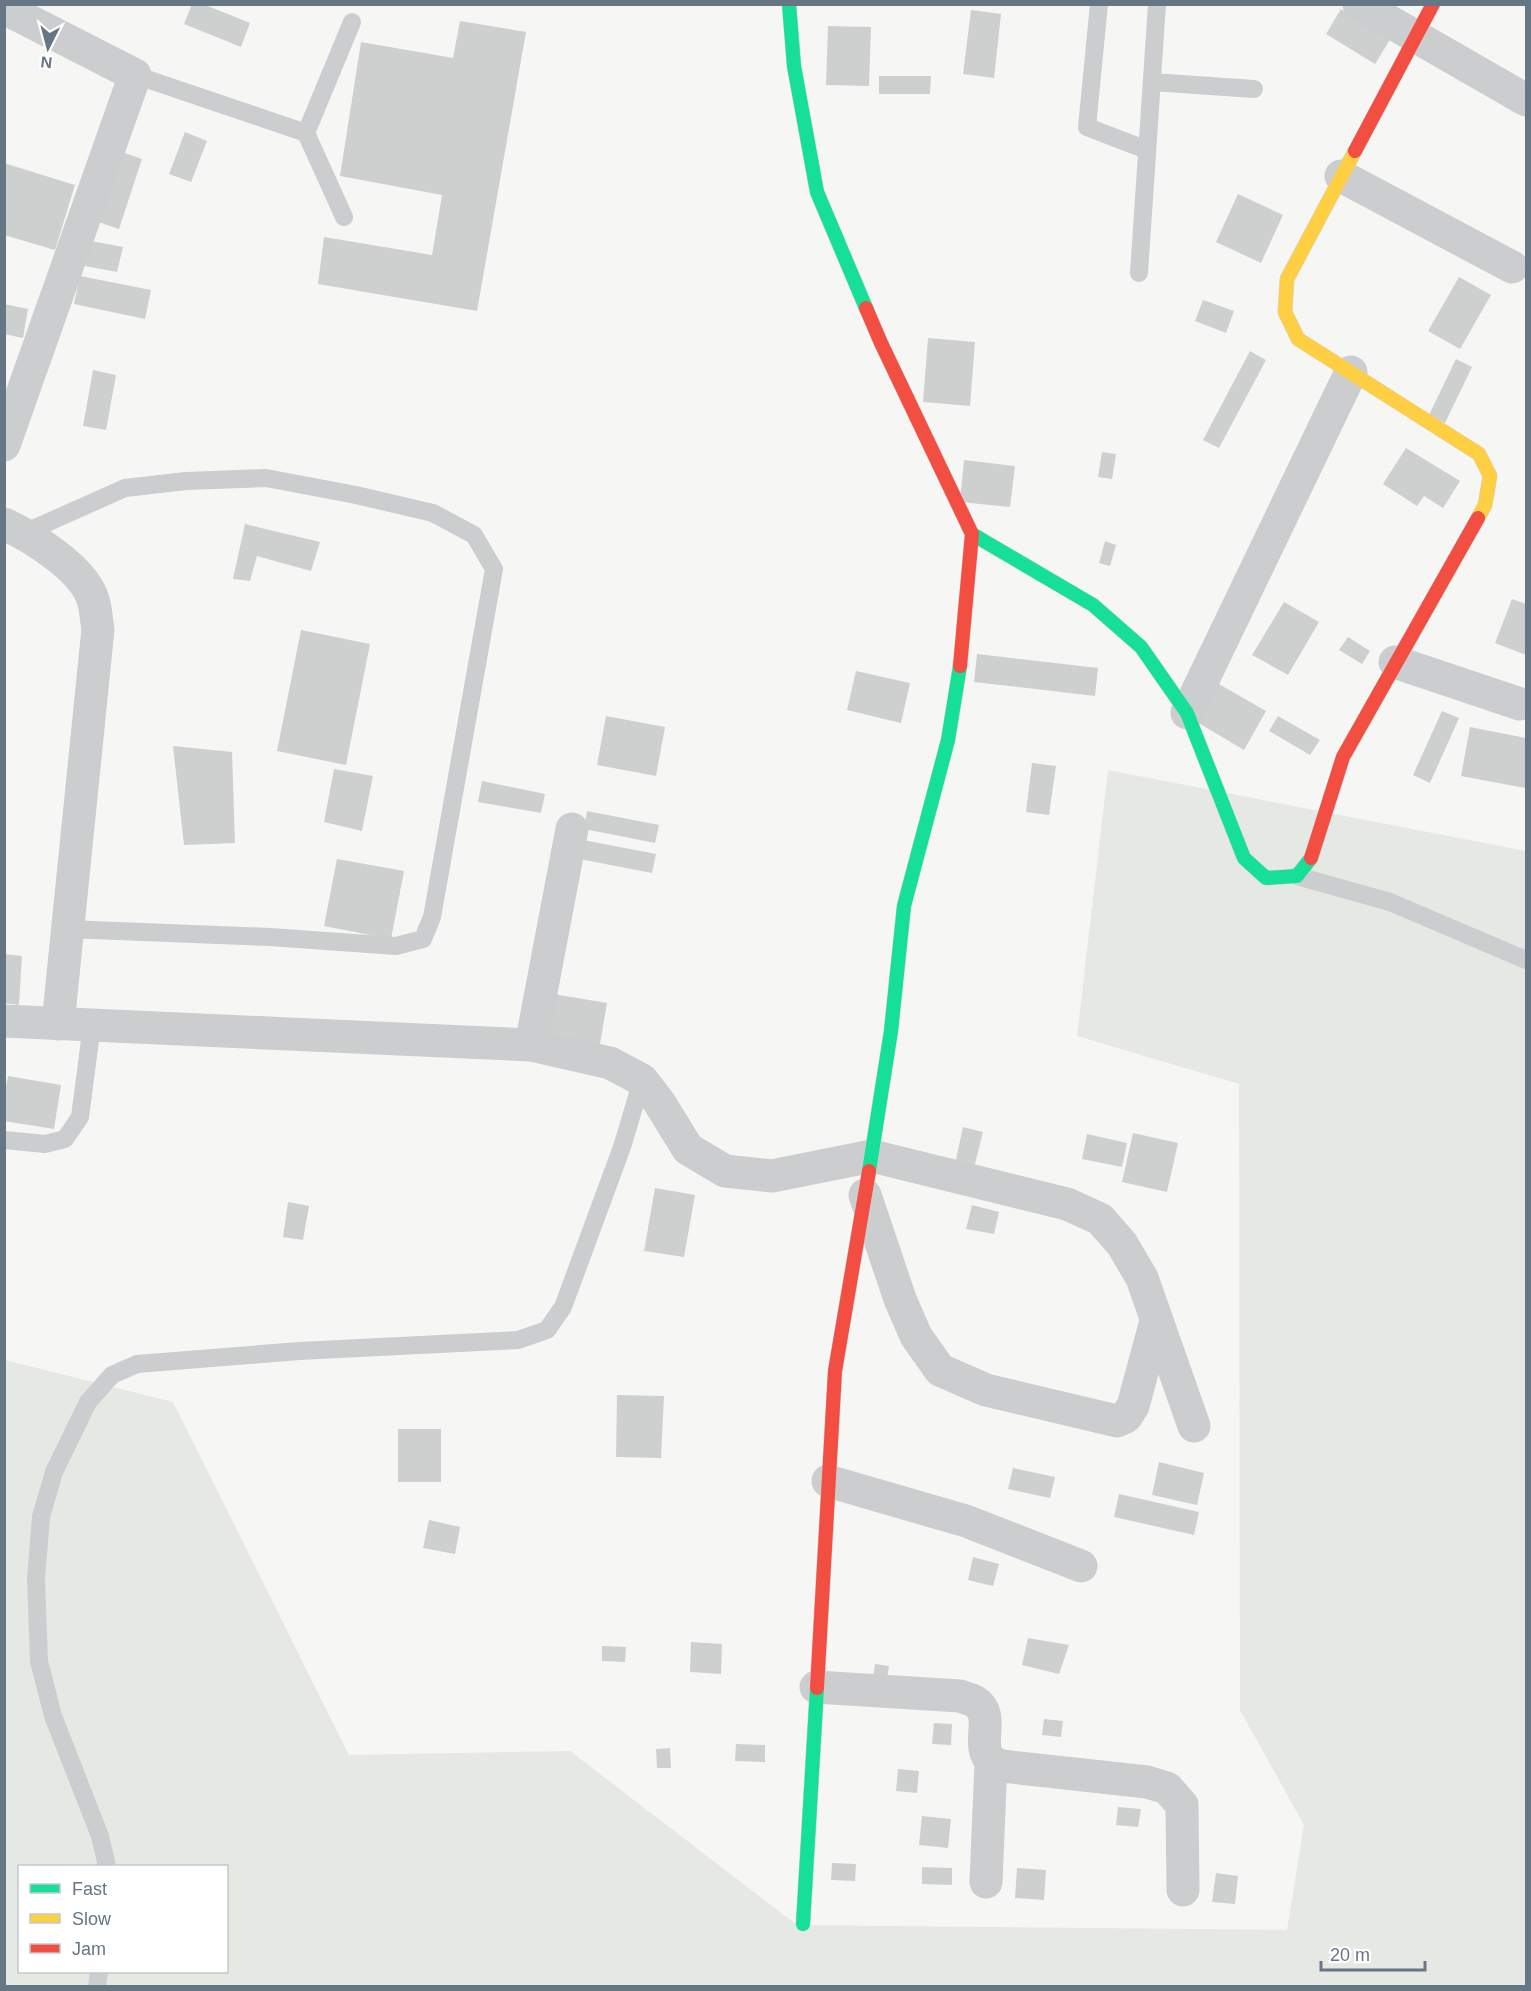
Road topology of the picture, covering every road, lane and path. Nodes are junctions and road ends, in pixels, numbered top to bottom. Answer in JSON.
{"nodes":[{"id":1,"x":789,"y":4,"type":"edge"},
{"id":2,"x":1099,"y":4,"type":"edge"},
{"id":3,"x":1157,"y":4,"type":"edge"},
{"id":4,"x":1359,"y":4,"type":"edge"},
{"id":5,"x":1433,"y":4,"type":"edge"},
{"id":6,"x":4,"y":8,"type":"edge"},
{"id":7,"x":352,"y":22,"type":"dead end"},
{"id":8,"x":1416,"y":37,"type":"junction"},
{"id":9,"x":135,"y":75,"type":"junction"},
{"id":10,"x":1152,"y":82,"type":"junction"},
{"id":11,"x":1254,"y":89,"type":"dead end"},
{"id":12,"x":1527,"y":100,"type":"edge"},
{"id":13,"x":306,"y":133,"type":"junction"},
{"id":14,"x":1147,"y":150,"type":"junction"},
{"id":15,"x":1341,"y":176,"type":"junction"},
{"id":16,"x":344,"y":217,"type":"dead end"},
{"id":17,"x":1512,"y":267,"type":"dead end"},
{"id":18,"x":1139,"y":273,"type":"dead end"},
{"id":19,"x":1351,"y":372,"type":"junction"},
{"id":20,"x":4,"y":445,"type":"edge"},
{"id":21,"x":14,"y":529,"type":"edge"},
{"id":22,"x":972,"y":534,"type":"junction"},
{"id":23,"x":1395,"y":662,"type":"junction"},
{"id":24,"x":1520,"y":704,"type":"dead end"},
{"id":25,"x":1187,"y":713,"type":"junction"},
{"id":26,"x":572,"y":829,"type":"dead end"},
{"id":27,"x":1297,"y":876,"type":"junction"},
{"id":28,"x":67,"y":929,"type":"junction"},
{"id":29,"x":1527,"y":960,"type":"edge"},
{"id":30,"x":4,"y":1021,"type":"edge"},
{"id":31,"x":58,"y":1024,"type":"junction"},
{"id":32,"x":92,"y":1025,"type":"junction"},
{"id":33,"x":531,"y":1045,"type":"junction"},
{"id":34,"x":642,"y":1080,"type":"junction"},
{"id":35,"x":4,"y":1140,"type":"edge"},
{"id":36,"x":872,"y":1156,"type":"junction"},
{"id":37,"x":865,"y":1195,"type":"junction"},
{"id":38,"x":1156,"y":1321,"type":"junction"},
{"id":39,"x":1194,"y":1426,"type":"dead end"},
{"id":40,"x":828,"y":1481,"type":"junction"},
{"id":41,"x":1081,"y":1566,"type":"dead end"},
{"id":42,"x":816,"y":1687,"type":"junction"},
{"id":43,"x":991,"y":1763,"type":"junction"},
{"id":44,"x":107,"y":1865,"type":"edge"},
{"id":45,"x":986,"y":1882,"type":"dead end"},
{"id":46,"x":1184,"y":1890,"type":"dead end"},
{"id":47,"x":803,"y":1924,"type":"dead end"}],
"edges":[{"from":1,"to":22,"type":"street"},
{"from":2,"to":14,"type":"lane"},
{"from":3,"to":10,"type":"lane"},
{"from":4,"to":8,"type":"street"},
{"from":5,"to":8,"type":"street"},
{"from":6,"to":9,"type":"street"},
{"from":7,"to":13,"type":"lane"},
{"from":8,"to":12,"type":"street"},
{"from":8,"to":15,"type":"street"},
{"from":9,"to":13,"type":"lane"},
{"from":9,"to":20,"type":"street"},
{"from":10,"to":11,"type":"lane"},
{"from":10,"to":14,"type":"lane"},
{"from":13,"to":16,"type":"lane"},
{"from":14,"to":18,"type":"lane"},
{"from":15,"to":17,"type":"street"},
{"from":15,"to":19,"type":"street"},
{"from":19,"to":23,"type":"street"},
{"from":19,"to":25,"type":"street"},
{"from":21,"to":28,"type":"street"},
{"from":21,"to":28,"type":"lane"},
{"from":22,"to":25,"type":"street"},
{"from":22,"to":36,"type":"street"},
{"from":23,"to":24,"type":"street"},
{"from":23,"to":27,"type":"street"},
{"from":25,"to":27,"type":"street"},
{"from":26,"to":33,"type":"street"},
{"from":27,"to":29,"type":"lane"},
{"from":28,"to":31,"type":"street"},
{"from":30,"to":31,"type":"street"},
{"from":31,"to":32,"type":"street"},
{"from":32,"to":33,"type":"street"},
{"from":32,"to":35,"type":"lane"},
{"from":33,"to":34,"type":"street"},
{"from":34,"to":36,"type":"street"},
{"from":34,"to":44,"type":"lane"},
{"from":36,"to":37,"type":"street"},
{"from":36,"to":38,"type":"street"},
{"from":37,"to":38,"type":"street"},
{"from":37,"to":40,"type":"street"},
{"from":38,"to":39,"type":"street"},
{"from":40,"to":41,"type":"street"},
{"from":40,"to":42,"type":"street"},
{"from":42,"to":43,"type":"street"},
{"from":42,"to":47,"type":"street"},
{"from":43,"to":45,"type":"street"},
{"from":43,"to":46,"type":"street"}]}
